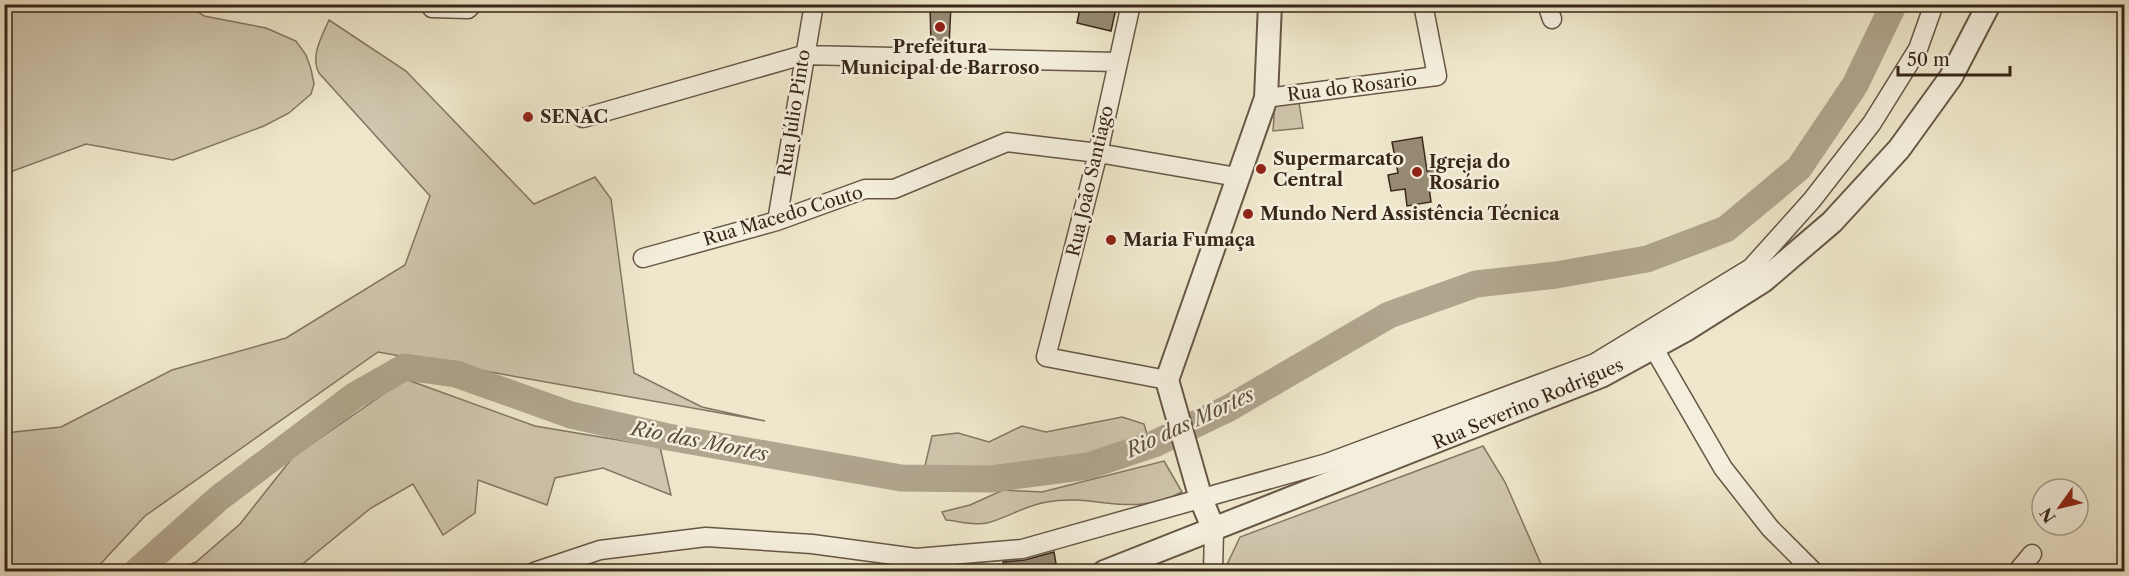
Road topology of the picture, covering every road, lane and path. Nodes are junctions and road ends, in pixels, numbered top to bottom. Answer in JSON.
{"nodes":[{"id":1,"x":433,"y":4,"type":"edge"},
{"id":2,"x":814,"y":4,"type":"edge"},
{"id":3,"x":1131,"y":4,"type":"edge"},
{"id":4,"x":1270,"y":4,"type":"edge"},
{"id":5,"x":1423,"y":4,"type":"edge"},
{"id":6,"x":1934,"y":4,"type":"edge"},
{"id":7,"x":1989,"y":4,"type":"edge"},
{"id":8,"x":471,"y":7,"type":"edge"},
{"id":9,"x":803,"y":56,"type":"junction"},
{"id":10,"x":1117,"y":62,"type":"junction"},
{"id":11,"x":1266,"y":98,"type":"junction"},
{"id":12,"x":583,"y":118,"type":"dead end"},
{"id":13,"x":1098,"y":153,"type":"junction"},
{"id":14,"x":1237,"y":177,"type":"junction"},
{"id":15,"x":777,"y":221,"type":"junction"},
{"id":16,"x":643,"y":258,"type":"dead end"},
{"id":17,"x":1653,"y":347,"type":"junction"},
{"id":18,"x":1167,"y":380,"type":"junction"},
{"id":19,"x":1201,"y":499,"type":"junction"},
{"id":20,"x":1214,"y":530,"type":"junction"},
{"id":21,"x":2032,"y":554,"type":"dead end"},
{"id":22,"x":534,"y":572,"type":"edge"},
{"id":23,"x":1104,"y":572,"type":"edge"},
{"id":24,"x":1213,"y":572,"type":"edge"},
{"id":25,"x":1814,"y":572,"type":"edge"},
{"id":26,"x":2017,"y":572,"type":"edge"}],
"edges":[{"from":1,"to":8,"type":"street"},
{"from":2,"to":9,"type":"street","name":"Rua Júlio Pinto"},
{"from":3,"to":10,"type":"street","name":"Rua João Santiago"},
{"from":4,"to":11,"type":"street"},
{"from":5,"to":11,"type":"street","name":"Rua do Rosario"},
{"from":6,"to":19,"type":"street"},
{"from":7,"to":17,"type":"street","name":"Rua Severino Rodrigues"},
{"from":9,"to":10,"type":"street"},
{"from":9,"to":12,"type":"street"},
{"from":9,"to":15,"type":"street","name":"Rua Júlio Pinto"},
{"from":10,"to":13,"type":"street","name":"Rua João Santiago"},
{"from":11,"to":14,"type":"street"},
{"from":13,"to":14,"type":"street","name":"Rua Macedo Couto"},
{"from":13,"to":15,"type":"street","name":"Rua Macedo Couto"},
{"from":13,"to":18,"type":"street","name":"Rua João Santiago"},
{"from":14,"to":18,"type":"street"},
{"from":15,"to":16,"type":"street","name":"Rua Macedo Couto"},
{"from":17,"to":20,"type":"street","name":"Rua Severino Rodrigues"},
{"from":17,"to":25,"type":"street"},
{"from":18,"to":19,"type":"street"},
{"from":19,"to":20,"type":"street"},
{"from":19,"to":22,"type":"street"},
{"from":20,"to":23,"type":"street","name":"Rua Severino Rodrigues"},
{"from":20,"to":24,"type":"street"},
{"from":21,"to":26,"type":"street"}]}
